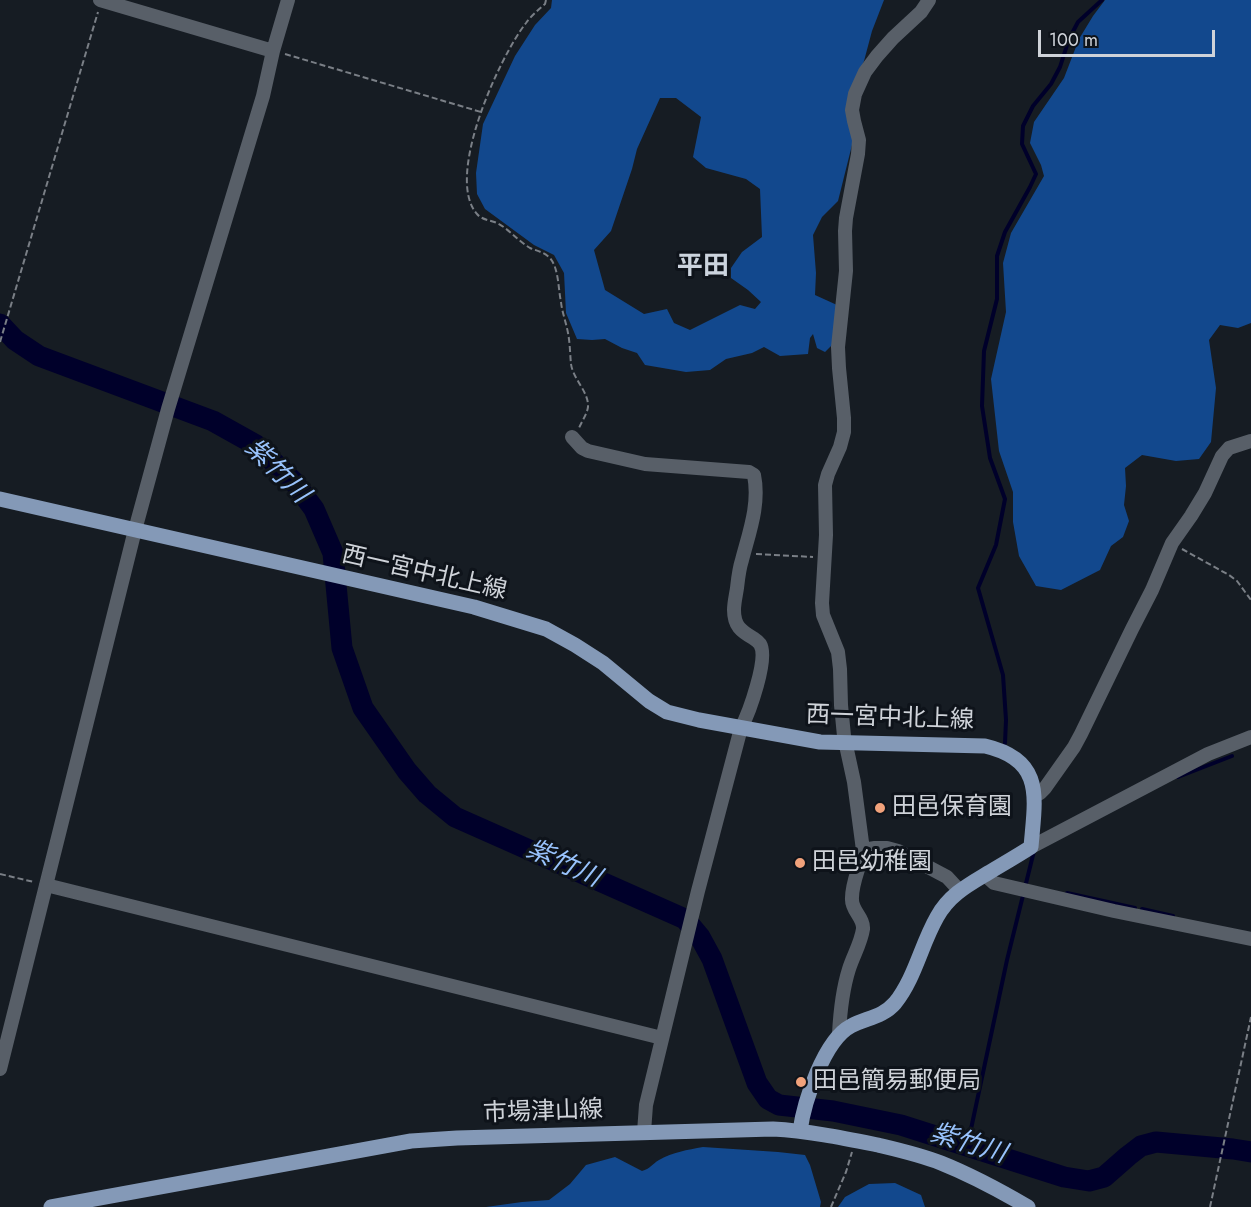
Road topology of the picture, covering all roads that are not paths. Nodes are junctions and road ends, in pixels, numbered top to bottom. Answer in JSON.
{"nodes":[{"id":1,"x":101,"y":0,"type":"edge"},
{"id":2,"x":288,"y":0,"type":"edge"},
{"id":3,"x":929,"y":0,"type":"edge"},
{"id":4,"x":147,"y":6,"type":"edge"},
{"id":5,"x":273,"y":51,"type":"junction"},
{"id":6,"x":572,"y":437,"type":"road end"},
{"id":7,"x":1251,"y":441,"type":"edge"},
{"id":8,"x":0,"y":499,"type":"edge"},
{"id":9,"x":135,"y":530,"type":"junction"},
{"id":10,"x":741,"y":728,"type":"junction"},
{"id":11,"x":1251,"y":737,"type":"edge"},
{"id":12,"x":845,"y":743,"type":"junction"},
{"id":13,"x":1035,"y":796,"type":"junction"},
{"id":14,"x":1031,"y":847,"type":"junction"},
{"id":15,"x":863,"y":850,"type":"junction"},
{"id":16,"x":985,"y":875,"type":"junction"},
{"id":17,"x":46,"y":885,"type":"junction"},
{"id":18,"x":959,"y":890,"type":"junction"},
{"id":19,"x":1251,"y":939,"type":"edge"},
{"id":20,"x":839,"y":1034,"type":"junction"},
{"id":21,"x":662,"y":1038,"type":"junction"},
{"id":22,"x":0,"y":1070,"type":"edge"},
{"id":23,"x":800,"y":1131,"type":"junction"},
{"id":24,"x":644,"y":1132,"type":"junction"},
{"id":25,"x":51,"y":1207,"type":"edge"},
{"id":26,"x":1028,"y":1207,"type":"edge"}],
"edges":[{"from":1,"to":4,"type":"street"},
{"from":2,"to":5,"type":"street"},
{"from":3,"to":12,"type":"street"},
{"from":4,"to":5,"type":"street"},
{"from":5,"to":9,"type":"street"},
{"from":6,"to":10,"type":"street"},
{"from":7,"to":13,"type":"street"},
{"from":8,"to":9,"type":"main road","name":"西一宮中北上線"},
{"from":9,"to":10,"type":"main road","name":"西一宮中北上線"},
{"from":9,"to":17,"type":"street"},
{"from":10,"to":12,"type":"main road","name":"西一宮中北上線"},
{"from":10,"to":21,"type":"street"},
{"from":11,"to":14,"type":"street"},
{"from":12,"to":13,"type":"main road","name":"西一宮中北上線"},
{"from":12,"to":15,"type":"street"},
{"from":13,"to":14,"type":"main road","name":"西一宮中北上線"},
{"from":14,"to":16,"type":"main road"},
{"from":15,"to":18,"type":"street"},
{"from":15,"to":20,"type":"street"},
{"from":16,"to":18,"type":"main road"},
{"from":16,"to":19,"type":"street"},
{"from":17,"to":21,"type":"street"},
{"from":17,"to":22,"type":"street"},
{"from":18,"to":20,"type":"main road"},
{"from":20,"to":23,"type":"main road"},
{"from":21,"to":24,"type":"street"},
{"from":23,"to":24,"type":"main road","name":"市場津山線"},
{"from":23,"to":26,"type":"main road","name":"市場津山線"},
{"from":24,"to":25,"type":"main road","name":"市場津山線"}]}
